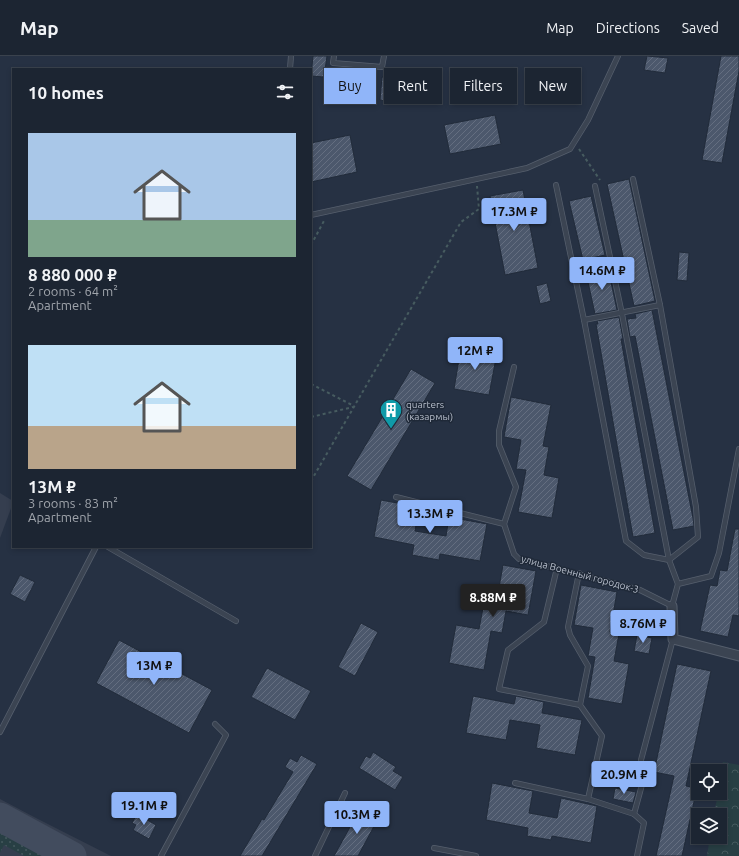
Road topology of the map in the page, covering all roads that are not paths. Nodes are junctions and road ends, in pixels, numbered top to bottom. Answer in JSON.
{"nodes":[{"id":1,"x":291,"y":56,"type":"edge"},
{"id":2,"x":334,"y":56,"type":"edge"},
{"id":3,"x":384,"y":56,"type":"edge"},
{"id":4,"x":618,"y":56,"type":"edge"},
{"id":5,"x":290,"y":68,"type":"edge"},
{"id":6,"x":633,"y":179,"type":"dead end"},
{"id":7,"x":556,"y":184,"type":"dead end"},
{"id":8,"x":595,"y":186,"type":"dead end"},
{"id":9,"x":312,"y":215,"type":"edge"},
{"id":10,"x":660,"y":305,"type":"junction"},
{"id":11,"x":622,"y":314,"type":"junction"},
{"id":12,"x":584,"y":320,"type":"junction"},
{"id":13,"x":514,"y":367,"type":"dead end"},
{"id":14,"x":739,"y":450,"type":"edge"},
{"id":15,"x":396,"y":498,"type":"dead end"},
{"id":16,"x":504,"y":524,"type":"junction"},
{"id":17,"x":95,"y":548,"type":"edge"},
{"id":18,"x":110,"y":548,"type":"edge"},
{"id":19,"x":669,"y":560,"type":"junction"},
{"id":20,"x":557,"y":568,"type":"junction"},
{"id":21,"x":579,"y":573,"type":"junction"},
{"id":22,"x":678,"y":584,"type":"junction"},
{"id":23,"x":672,"y":606,"type":"junction"},
{"id":24,"x":236,"y":621,"type":"dead end"},
{"id":25,"x":673,"y":639,"type":"junction"},
{"id":26,"x":739,"y":656,"type":"edge"},
{"id":27,"x":580,"y":705,"type":"junction"},
{"id":28,"x":215,"y":724,"type":"dead end"},
{"id":29,"x":0,"y":732,"type":"edge"},
{"id":30,"x":515,"y":783,"type":"dead end"},
{"id":31,"x":345,"y":793,"type":"dead end"},
{"id":32,"x":588,"y":799,"type":"junction"},
{"id":33,"x":634,"y":814,"type":"junction"},
{"id":34,"x":434,"y":848,"type":"dead end"},
{"id":35,"x":161,"y":856,"type":"edge"},
{"id":36,"x":315,"y":856,"type":"edge"},
{"id":37,"x":476,"y":856,"type":"edge"},
{"id":38,"x":637,"y":856,"type":"edge"}],
"edges":[{"from":1,"to":5,"type":"lane"},
{"from":2,"to":3,"type":"lane"},
{"from":4,"to":9,"type":"lane"},
{"from":6,"to":10,"type":"lane"},
{"from":7,"to":12,"type":"lane"},
{"from":8,"to":11,"type":"lane"},
{"from":10,"to":11,"type":"lane"},
{"from":10,"to":19,"type":"lane"},
{"from":11,"to":12,"type":"lane"},
{"from":11,"to":19,"type":"lane"},
{"from":12,"to":19,"type":"lane"},
{"from":13,"to":16,"type":"lane"},
{"from":14,"to":22,"type":"lane"},
{"from":15,"to":16,"type":"lane"},
{"from":16,"to":20,"type":"lane","name":"улица Военный городок-3"},
{"from":17,"to":29,"type":"lane"},
{"from":18,"to":24,"type":"lane"},
{"from":19,"to":22,"type":"lane"},
{"from":20,"to":21,"type":"lane","name":"улица Военный городок-3"},
{"from":20,"to":27,"type":"lane"},
{"from":21,"to":23,"type":"lane","name":"улица Военный городок-3"},
{"from":21,"to":27,"type":"lane"},
{"from":22,"to":23,"type":"lane"},
{"from":23,"to":25,"type":"street"},
{"from":25,"to":26,"type":"street"},
{"from":25,"to":33,"type":"lane"},
{"from":27,"to":32,"type":"lane"},
{"from":28,"to":35,"type":"lane"},
{"from":30,"to":32,"type":"lane"},
{"from":31,"to":36,"type":"lane"},
{"from":32,"to":33,"type":"lane"},
{"from":33,"to":38,"type":"lane"},
{"from":34,"to":37,"type":"lane"}]}
